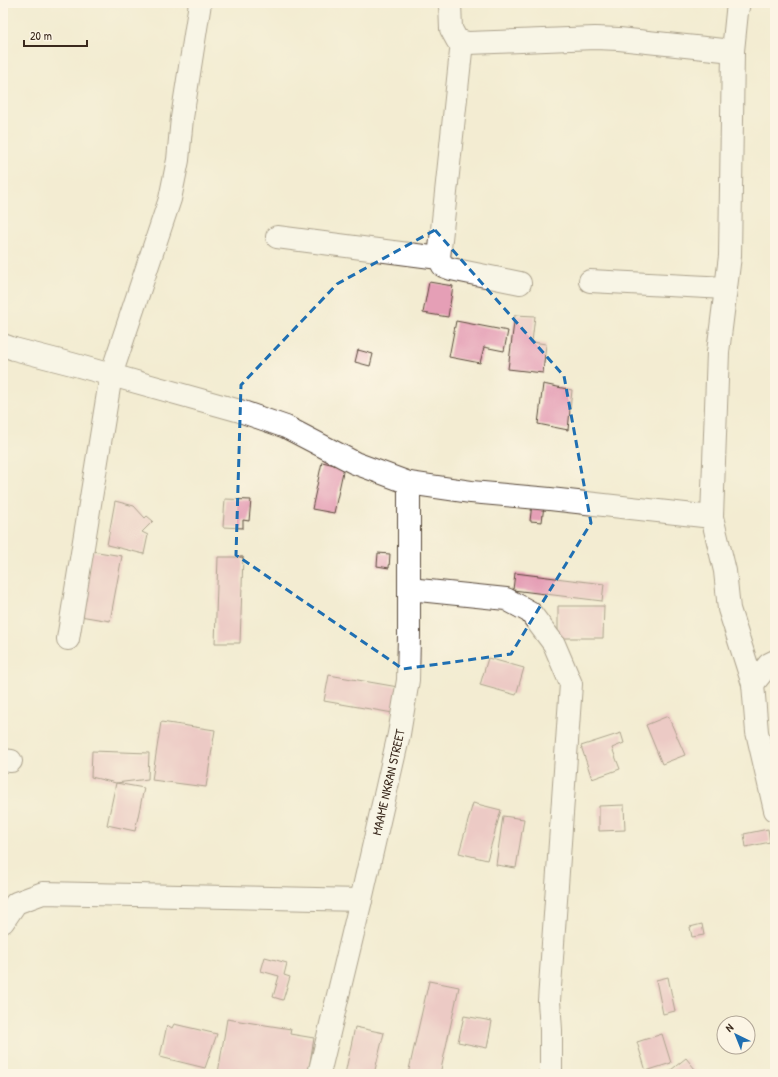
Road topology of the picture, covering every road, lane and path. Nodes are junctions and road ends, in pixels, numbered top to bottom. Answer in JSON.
{"nodes":[{"id":1,"x":200,"y":3,"type":"edge"},
{"id":2,"x":450,"y":3,"type":"edge"},
{"id":3,"x":738,"y":3,"type":"edge"},
{"id":4,"x":462,"y":42,"type":"junction"},
{"id":5,"x":733,"y":51,"type":"junction"},
{"id":6,"x":277,"y":238,"type":"dead end"},
{"id":7,"x":439,"y":258,"type":"junction"},
{"id":8,"x":590,"y":281,"type":"dead end"},
{"id":9,"x":520,"y":283,"type":"dead end"},
{"id":10,"x":726,"y":288,"type":"junction"},
{"id":11,"x":3,"y":345,"type":"edge"},
{"id":12,"x":111,"y":375,"type":"junction"},
{"id":13,"x":409,"y":483,"type":"junction"},
{"id":14,"x":712,"y":516,"type":"junction"},
{"id":15,"x":409,"y":589,"type":"junction"},
{"id":16,"x":68,"y":639,"type":"dead end"},
{"id":17,"x":775,"y":661,"type":"edge"},
{"id":18,"x":753,"y":684,"type":"junction"},
{"id":19,"x":775,"y":810,"type":"edge"},
{"id":20,"x":361,"y":900,"type":"junction"},
{"id":21,"x":3,"y":922,"type":"edge"},
{"id":22,"x":319,"y":1074,"type":"edge"},
{"id":23,"x":550,"y":1074,"type":"edge"}],
"edges":[{"from":1,"to":12,"type":"street"},
{"from":2,"to":4,"type":"street"},
{"from":3,"to":5,"type":"street"},
{"from":4,"to":5,"type":"street"},
{"from":4,"to":7,"type":"street"},
{"from":5,"to":10,"type":"street"},
{"from":6,"to":7,"type":"street"},
{"from":7,"to":9,"type":"street"},
{"from":8,"to":10,"type":"street"},
{"from":10,"to":14,"type":"street"},
{"from":11,"to":12,"type":"street"},
{"from":12,"to":13,"type":"street"},
{"from":12,"to":16,"type":"street"},
{"from":13,"to":14,"type":"street"},
{"from":13,"to":15,"type":"street","name":"MAAME NKRAN STREET"},
{"from":14,"to":18,"type":"street"},
{"from":15,"to":20,"type":"street","name":"MAAME NKRAN STREET"},
{"from":15,"to":23,"type":"street"},
{"from":17,"to":18,"type":"street"},
{"from":18,"to":19,"type":"street"},
{"from":20,"to":21,"type":"street"},
{"from":20,"to":22,"type":"street","name":"MAAME NKRAN STREET"}]}
